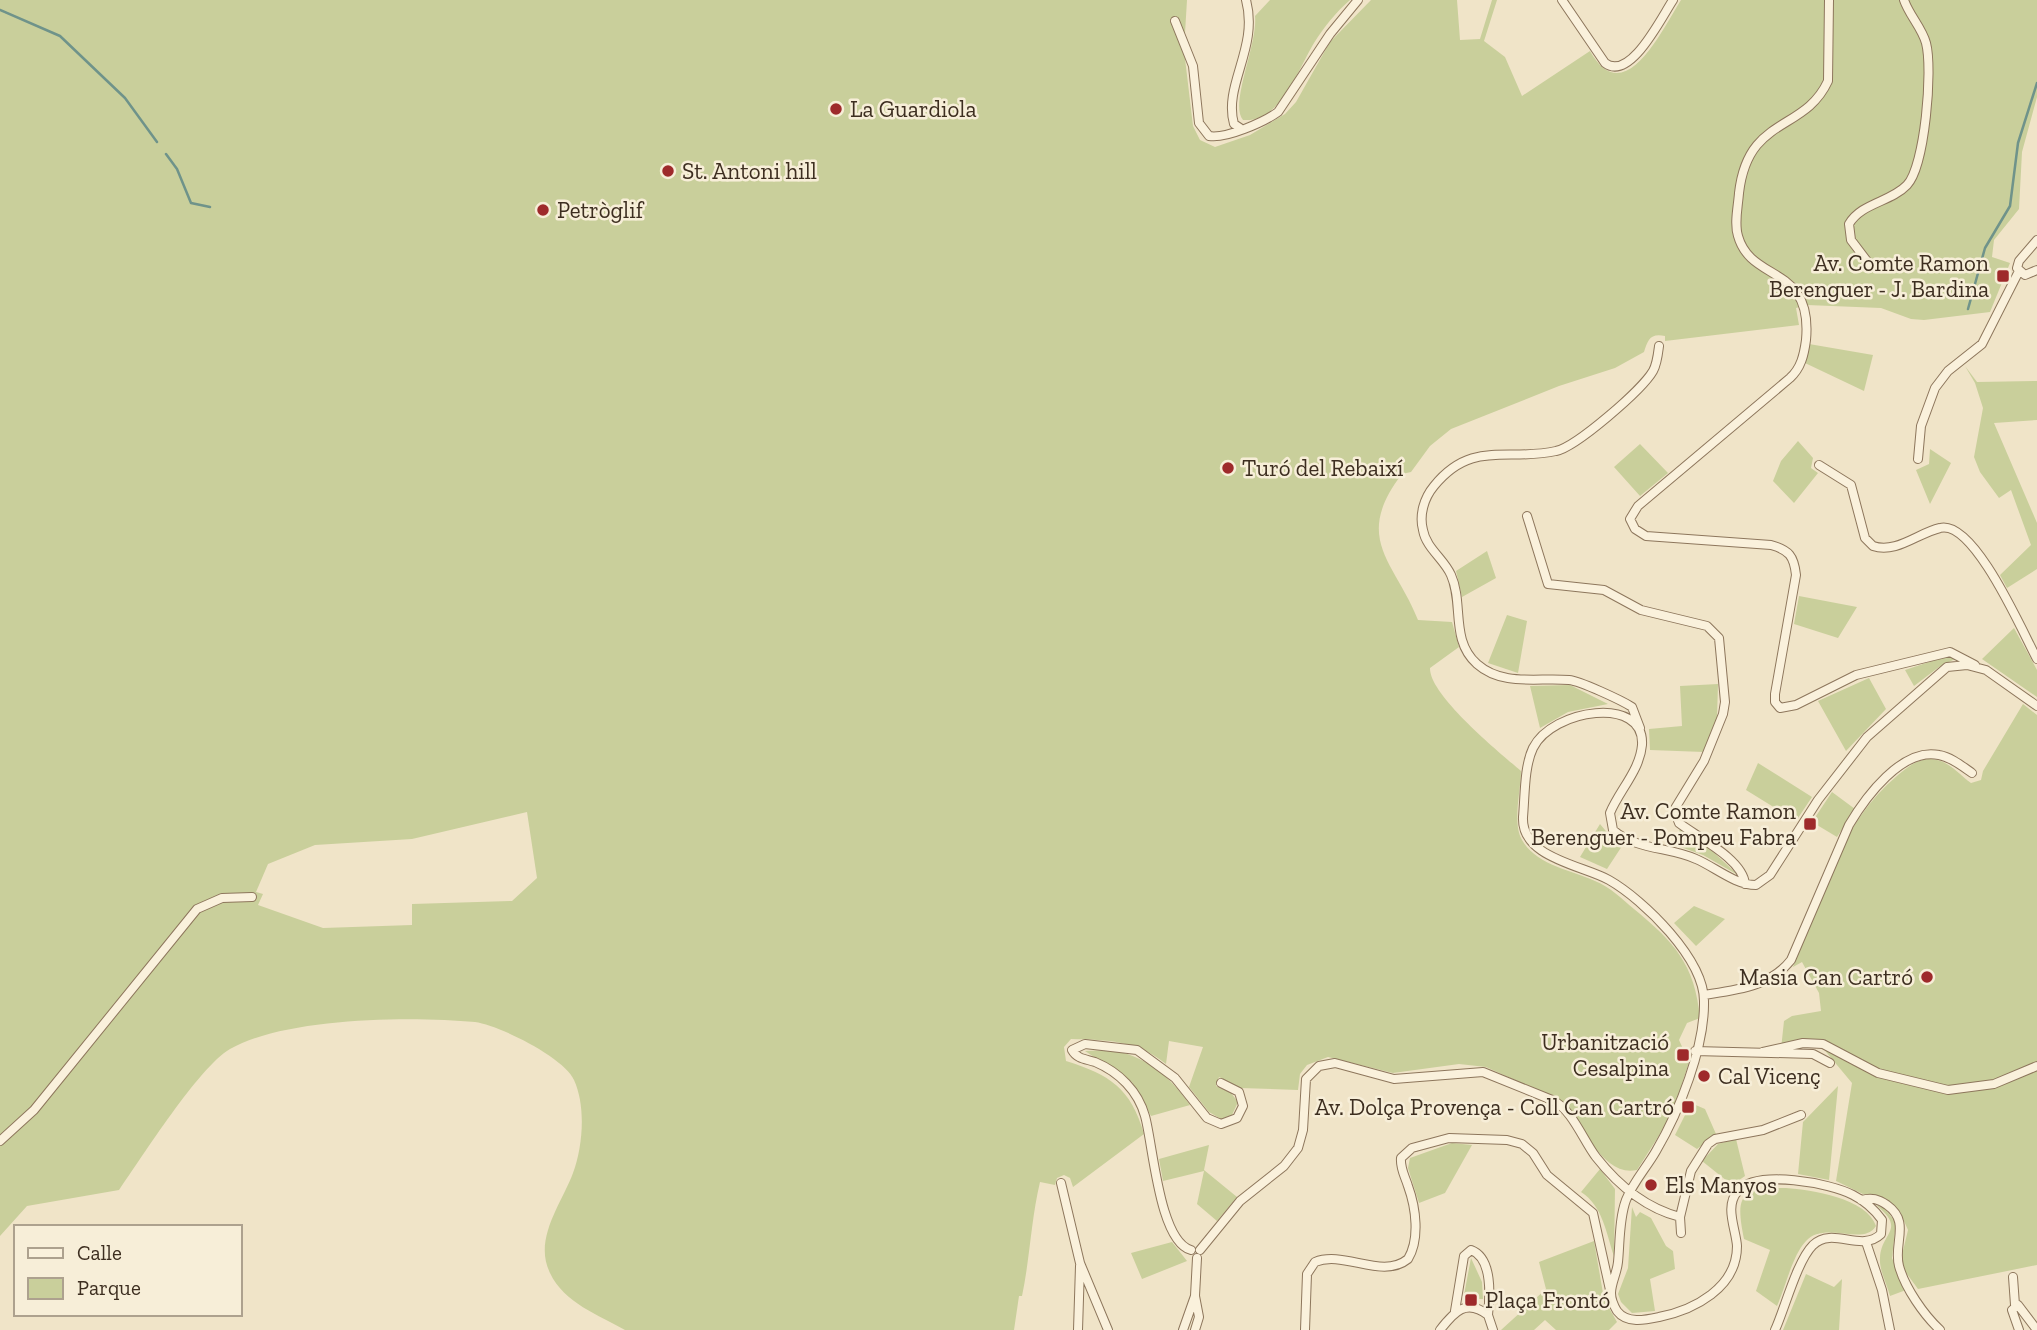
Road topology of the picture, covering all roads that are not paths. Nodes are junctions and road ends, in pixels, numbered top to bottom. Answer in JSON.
{"nodes":[{"id":1,"x":1246,"y":0,"type":"edge"},
{"id":2,"x":1358,"y":0,"type":"edge"},
{"id":3,"x":1562,"y":0,"type":"edge"},
{"id":4,"x":1673,"y":0,"type":"edge"},
{"id":5,"x":1829,"y":0,"type":"edge"},
{"id":6,"x":1904,"y":0,"type":"edge"},
{"id":7,"x":1175,"y":21,"type":"dead end"},
{"id":8,"x":1240,"y":128,"type":"junction"},
{"id":9,"x":2037,"y":240,"type":"edge"},
{"id":10,"x":1870,"y":265,"type":"dead end"},
{"id":11,"x":2037,"y":270,"type":"edge"},
{"id":12,"x":2019,"y":271,"type":"junction"},
{"id":13,"x":1659,"y":346,"type":"dead end"},
{"id":14,"x":1918,"y":459,"type":"dead end"},
{"id":15,"x":1819,"y":464,"type":"dead end"},
{"id":16,"x":1527,"y":516,"type":"dead end"},
{"id":17,"x":2037,"y":659,"type":"edge"},
{"id":18,"x":1978,"y":667,"type":"junction"},
{"id":19,"x":2037,"y":706,"type":"edge"},
{"id":20,"x":1640,"y":731,"type":"junction"},
{"id":21,"x":1972,"y":773,"type":"dead end"},
{"id":22,"x":1745,"y":884,"type":"junction"},
{"id":23,"x":252,"y":897,"type":"dead end"},
{"id":24,"x":1704,"y":995,"type":"junction"},
{"id":25,"x":1695,"y":1051,"type":"junction"},
{"id":26,"x":1763,"y":1052,"type":"junction"},
{"id":27,"x":1830,"y":1063,"type":"dead end"},
{"id":28,"x":2037,"y":1066,"type":"edge"},
{"id":29,"x":1221,"y":1083,"type":"dead end"},
{"id":30,"x":1801,"y":1115,"type":"dead end"},
{"id":31,"x":0,"y":1141,"type":"edge"},
{"id":32,"x":1061,"y":1183,"type":"dead end"},
{"id":33,"x":1630,"y":1192,"type":"junction"},
{"id":34,"x":1861,"y":1200,"type":"junction"},
{"id":35,"x":1680,"y":1217,"type":"junction"},
{"id":36,"x":1681,"y":1233,"type":"dead end"},
{"id":37,"x":1866,"y":1242,"type":"junction"},
{"id":38,"x":1196,"y":1253,"type":"junction"},
{"id":39,"x":1080,"y":1263,"type":"junction"},
{"id":40,"x":2013,"y":1277,"type":"dead end"},
{"id":41,"x":1611,"y":1292,"type":"junction"},
{"id":42,"x":1195,"y":1296,"type":"junction"},
{"id":43,"x":2015,"y":1305,"type":"junction"},
{"id":44,"x":1455,"y":1311,"type":"junction"},
{"id":45,"x":1488,"y":1315,"type":"junction"},
{"id":46,"x":1078,"y":1330,"type":"edge"},
{"id":47,"x":1108,"y":1330,"type":"edge"},
{"id":48,"x":1183,"y":1330,"type":"edge"},
{"id":49,"x":1195,"y":1330,"type":"edge"},
{"id":50,"x":1305,"y":1330,"type":"edge"},
{"id":51,"x":1440,"y":1330,"type":"edge"},
{"id":52,"x":1493,"y":1330,"type":"edge"},
{"id":53,"x":1774,"y":1330,"type":"edge"},
{"id":54,"x":1890,"y":1330,"type":"edge"},
{"id":55,"x":1940,"y":1330,"type":"edge"},
{"id":56,"x":2019,"y":1330,"type":"edge"},
{"id":57,"x":2037,"y":1330,"type":"edge"}],
"edges":[{"from":1,"to":8,"type":"street"},
{"from":2,"to":8,"type":"street"},
{"from":3,"to":4,"type":"street"},
{"from":5,"to":18,"type":"street"},
{"from":6,"to":10,"type":"street"},
{"from":7,"to":8,"type":"street"},
{"from":9,"to":12,"type":"street"},
{"from":11,"to":12,"type":"street"},
{"from":12,"to":14,"type":"street"},
{"from":13,"to":20,"type":"street"},
{"from":15,"to":17,"type":"street"},
{"from":16,"to":22,"type":"street"},
{"from":18,"to":19,"type":"street"},
{"from":18,"to":22,"type":"street"},
{"from":20,"to":22,"type":"street"},
{"from":20,"to":24,"type":"street"},
{"from":21,"to":24,"type":"street"},
{"from":23,"to":31,"type":"street"},
{"from":24,"to":25,"type":"street"},
{"from":25,"to":26,"type":"street"},
{"from":25,"to":33,"type":"street"},
{"from":26,"to":27,"type":"street"},
{"from":26,"to":28,"type":"street"},
{"from":29,"to":38,"type":"street"},
{"from":30,"to":35,"type":"street"},
{"from":32,"to":39,"type":"street"},
{"from":33,"to":35,"type":"street"},
{"from":33,"to":38,"type":"street"},
{"from":33,"to":41,"type":"street"},
{"from":34,"to":37,"type":"street"},
{"from":34,"to":41,"type":"street"},
{"from":34,"to":55,"type":"street"},
{"from":35,"to":36,"type":"street"},
{"from":37,"to":53,"type":"street"},
{"from":37,"to":54,"type":"street"},
{"from":38,"to":42,"type":"street"},
{"from":39,"to":46,"type":"street"},
{"from":39,"to":47,"type":"street"},
{"from":40,"to":43,"type":"street"},
{"from":41,"to":50,"type":"street"},
{"from":42,"to":48,"type":"street"},
{"from":42,"to":49,"type":"street"},
{"from":43,"to":56,"type":"street"},
{"from":43,"to":57,"type":"street"},
{"from":44,"to":45,"type":"street"},
{"from":44,"to":45,"type":"street"},
{"from":44,"to":51,"type":"street"},
{"from":45,"to":52,"type":"street"}]}
